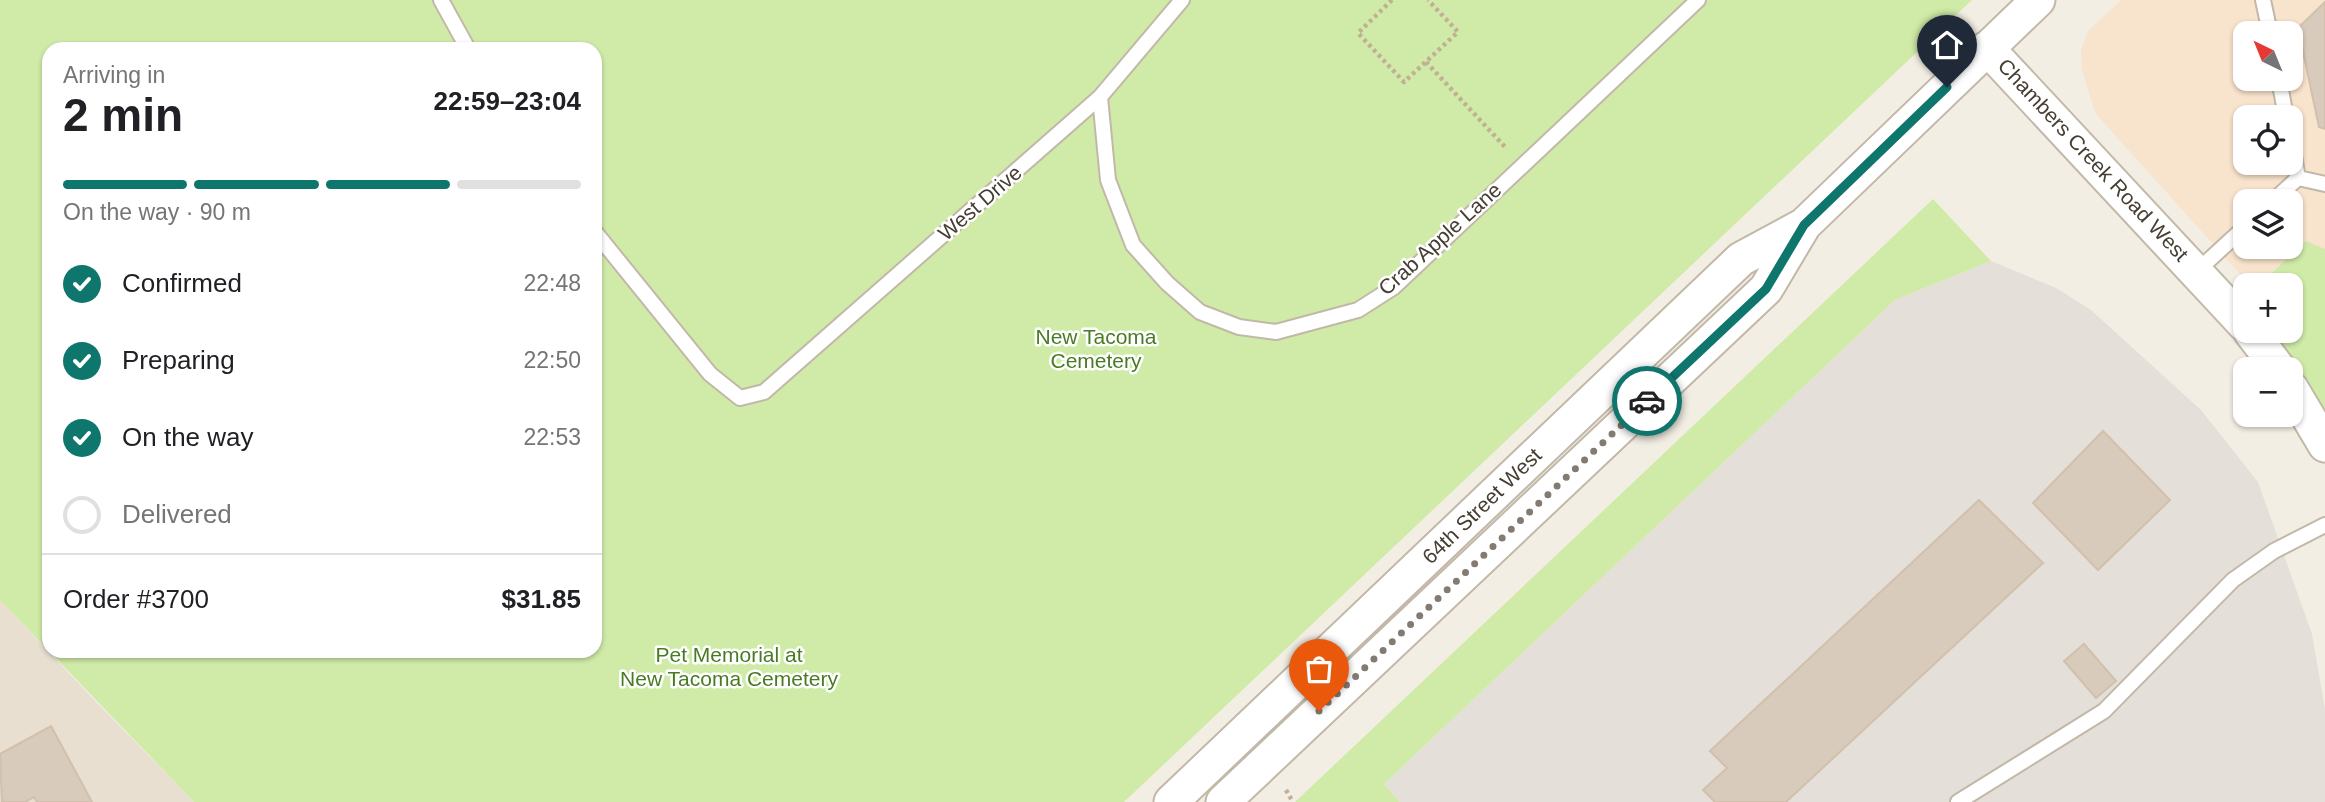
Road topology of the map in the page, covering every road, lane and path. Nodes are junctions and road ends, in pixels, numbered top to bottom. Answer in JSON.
{"nodes":[{"id":1,"x":441,"y":0,"type":"edge"},
{"id":2,"x":1182,"y":0,"type":"edge"},
{"id":3,"x":1428,"y":0,"type":"edge"},
{"id":4,"x":1698,"y":0,"type":"edge"},
{"id":5,"x":2038,"y":0,"type":"edge"},
{"id":6,"x":2263,"y":0,"type":"edge"},
{"id":7,"x":1387,"y":1,"type":"edge"},
{"id":8,"x":2267,"y":21,"type":"edge"},
{"id":9,"x":464,"y":42,"type":"edge"},
{"id":10,"x":1987,"y":48,"type":"junction"},
{"id":11,"x":1426,"y":62,"type":"junction"},
{"id":12,"x":1100,"y":97,"type":"junction"},
{"id":13,"x":1522,"y":164,"type":"junction"},
{"id":14,"x":2297,"y":175,"type":"edge"},
{"id":15,"x":2298,"y":178,"type":"junction"},
{"id":16,"x":2325,"y":184,"type":"edge"},
{"id":17,"x":2286,"y":189,"type":"edge"},
{"id":18,"x":1804,"y":225,"type":"junction"},
{"id":19,"x":2233,"y":238,"type":"edge"},
{"id":20,"x":602,"y":241,"type":"edge"},
{"id":21,"x":2197,"y":271,"type":"junction"},
{"id":22,"x":2233,"y":312,"type":"edge"},
{"id":23,"x":2259,"y":343,"type":"edge"},
{"id":24,"x":2270,"y":357,"type":"edge"},
{"id":25,"x":2303,"y":407,"type":"edge"},
{"id":26,"x":2325,"y":445,"type":"edge"},
{"id":27,"x":2325,"y":526,"type":"edge"},
{"id":28,"x":1286,"y":790,"type":"dead end"},
{"id":29,"x":1171,"y":802,"type":"edge"},
{"id":30,"x":1223,"y":802,"type":"edge"},
{"id":31,"x":1293,"y":802,"type":"edge"},
{"id":32,"x":1958,"y":802,"type":"edge"}],
"edges":[{"from":1,"to":9,"type":"lane"},
{"from":2,"to":12,"type":"lane","name":"West Drive"},
{"from":3,"to":11,"type":"path"},
{"from":4,"to":13,"type":"lane","name":"Crab Apple Lane"},
{"from":5,"to":10,"type":"street","name":"Chambers Creek Road West"},
{"from":6,"to":8,"type":"lane"},
{"from":7,"to":11,"type":"path"},
{"from":10,"to":18,"type":"street","name":"64th Street West"},
{"from":10,"to":21,"type":"street","name":"Chambers Creek Road West"},
{"from":11,"to":13,"type":"path"},
{"from":12,"to":13,"type":"lane","name":"Crab Apple Lane"},
{"from":12,"to":20,"type":"lane","name":"West Drive"},
{"from":14,"to":15,"type":"lane"},
{"from":15,"to":16,"type":"lane"},
{"from":15,"to":17,"type":"lane"},
{"from":18,"to":29,"type":"street","name":"64th Street West"},
{"from":18,"to":30,"type":"street","name":"64th Street West"},
{"from":19,"to":21,"type":"lane"},
{"from":21,"to":22,"type":"street","name":"Chambers Creek Road West"},
{"from":23,"to":24,"type":"street"},
{"from":25,"to":26,"type":"street"},
{"from":27,"to":32,"type":"lane"},
{"from":28,"to":31,"type":"path"}]}
